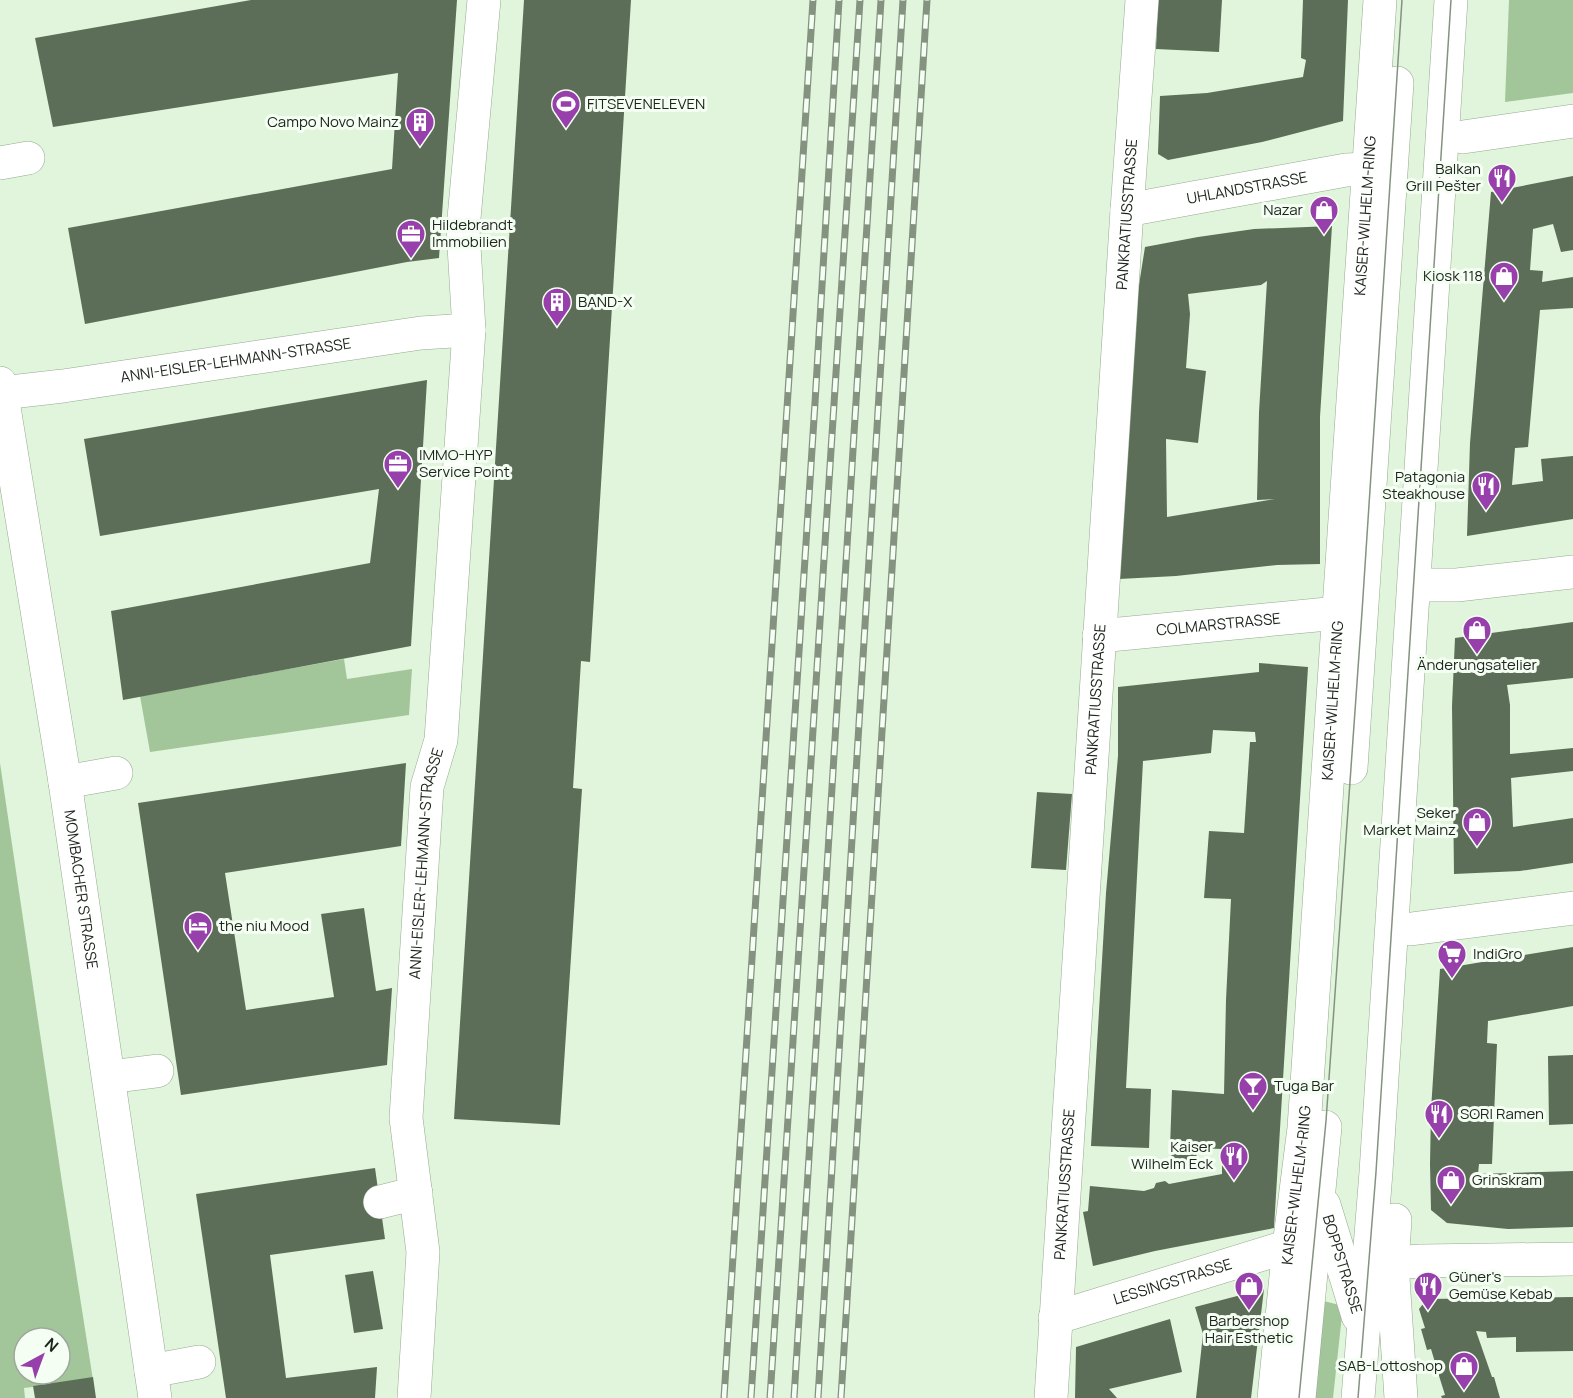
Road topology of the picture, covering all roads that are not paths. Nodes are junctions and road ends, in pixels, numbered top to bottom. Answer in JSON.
{"nodes":[{"id":1,"x":484,"y":0,"type":"edge"},
{"id":2,"x":1142,"y":0,"type":"edge"},
{"id":3,"x":1380,"y":0,"type":"edge"},
{"id":4,"x":1402,"y":0,"type":"edge"},
{"id":5,"x":1450,"y":0,"type":"edge"},
{"id":6,"x":1473,"y":0,"type":"edge"},
{"id":7,"x":1573,"y":121,"type":"edge"},
{"id":8,"x":1463,"y":137,"type":"junction"},
{"id":9,"x":1368,"y":168,"type":"junction"},
{"id":10,"x":1127,"y":210,"type":"junction"},
{"id":11,"x":469,"y":330,"type":"junction"},
{"id":12,"x":1,"y":388,"type":"edge"},
{"id":13,"x":1573,"y":572,"type":"edge"},
{"id":14,"x":1426,"y":585,"type":"junction"},
{"id":15,"x":1338,"y":613,"type":"junction"},
{"id":16,"x":1099,"y":636,"type":"junction"},
{"id":17,"x":116,"y":773,"type":"dead end"},
{"id":18,"x":65,"y":782,"type":"junction"},
{"id":19,"x":1573,"y":908,"type":"edge"},
{"id":20,"x":1411,"y":929,"type":"junction"},
{"id":21,"x":157,"y":1071,"type":"dead end"},
{"id":22,"x":109,"y":1077,"type":"junction"},
{"id":23,"x":1304,"y":1128,"type":"junction"},
{"id":24,"x":1320,"y":1192,"type":"junction"},
{"id":25,"x":416,"y":1193,"type":"junction"},
{"id":26,"x":380,"y":1203,"type":"dead end"},
{"id":27,"x":1289,"y":1246,"type":"junction"},
{"id":28,"x":1573,"y":1258,"type":"edge"},
{"id":29,"x":1392,"y":1263,"type":"junction"},
{"id":30,"x":1055,"y":1318,"type":"junction"},
{"id":31,"x":1364,"y":1339,"type":"junction"},
{"id":32,"x":199,"y":1362,"type":"dead end"},
{"id":33,"x":153,"y":1385,"type":"edge"},
{"id":34,"x":414,"y":1398,"type":"edge"},
{"id":35,"x":1051,"y":1398,"type":"edge"},
{"id":36,"x":1274,"y":1398,"type":"edge"},
{"id":37,"x":1299,"y":1398,"type":"edge"},
{"id":38,"x":1358,"y":1398,"type":"edge"},
{"id":39,"x":1389,"y":1398,"type":"edge"},
{"id":40,"x":1401,"y":1398,"type":"edge"}],
"edges":[{"from":1,"to":11,"type":"street","name":"ANNI-EISLER-LEHMANN-STRASSE"},
{"from":2,"to":10,"type":"street","name":"PANKRATIUSSTRASSE"},
{"from":3,"to":9,"type":"street","name":"KAISER-WILHELM-RING"},
{"from":4,"to":24,"type":"street","name":"KAISER-WILHELM-RING"},
{"from":5,"to":31,"type":"street"},
{"from":6,"to":8,"type":"street"},
{"from":7,"to":8,"type":"street"},
{"from":8,"to":14,"type":"street"},
{"from":9,"to":10,"type":"street","name":"UHLANDSTRASSE"},
{"from":9,"to":15,"type":"street","name":"KAISER-WILHELM-RING"},
{"from":10,"to":16,"type":"street","name":"PANKRATIUSSTRASSE"},
{"from":11,"to":12,"type":"street","name":"ANNI-EISLER-LEHMANN-STRASSE"},
{"from":11,"to":25,"type":"street","name":"ANNI-EISLER-LEHMANN-STRASSE"},
{"from":12,"to":18,"type":"street","name":"MOMBACHER STRASSE"},
{"from":13,"to":14,"type":"street"},
{"from":14,"to":20,"type":"street"},
{"from":15,"to":16,"type":"street","name":"COLMARSTRASSE"},
{"from":15,"to":23,"type":"street","name":"KAISER-WILHELM-RING"},
{"from":16,"to":30,"type":"street","name":"PANKRATIUSSTRASSE"},
{"from":17,"to":18,"type":"street"},
{"from":18,"to":22,"type":"street","name":"MOMBACHER STRASSE"},
{"from":19,"to":20,"type":"street"},
{"from":20,"to":29,"type":"street"},
{"from":21,"to":22,"type":"street"},
{"from":22,"to":33,"type":"street","name":"MOMBACHER STRASSE"},
{"from":23,"to":24,"type":"street","name":"BOPPSTRASSE"},
{"from":23,"to":27,"type":"street","name":"KAISER-WILHELM-RING"},
{"from":24,"to":31,"type":"street","name":"BOPPSTRASSE"},
{"from":24,"to":37,"type":"street","name":"KAISER-WILHELM-RING"},
{"from":25,"to":26,"type":"street"},
{"from":25,"to":34,"type":"street","name":"ANNI-EISLER-LEHMANN-STRASSE"},
{"from":27,"to":30,"type":"street","name":"LESSINGSTRASSE"},
{"from":27,"to":36,"type":"street","name":"KAISER-WILHELM-RING"},
{"from":28,"to":29,"type":"street"},
{"from":29,"to":40,"type":"street"},
{"from":30,"to":35,"type":"street","name":"PANKRATIUSSTRASSE"},
{"from":31,"to":38,"type":"street"},
{"from":31,"to":39,"type":"street","name":"BOPPSTRASSE"},
{"from":32,"to":33,"type":"street"}]}
